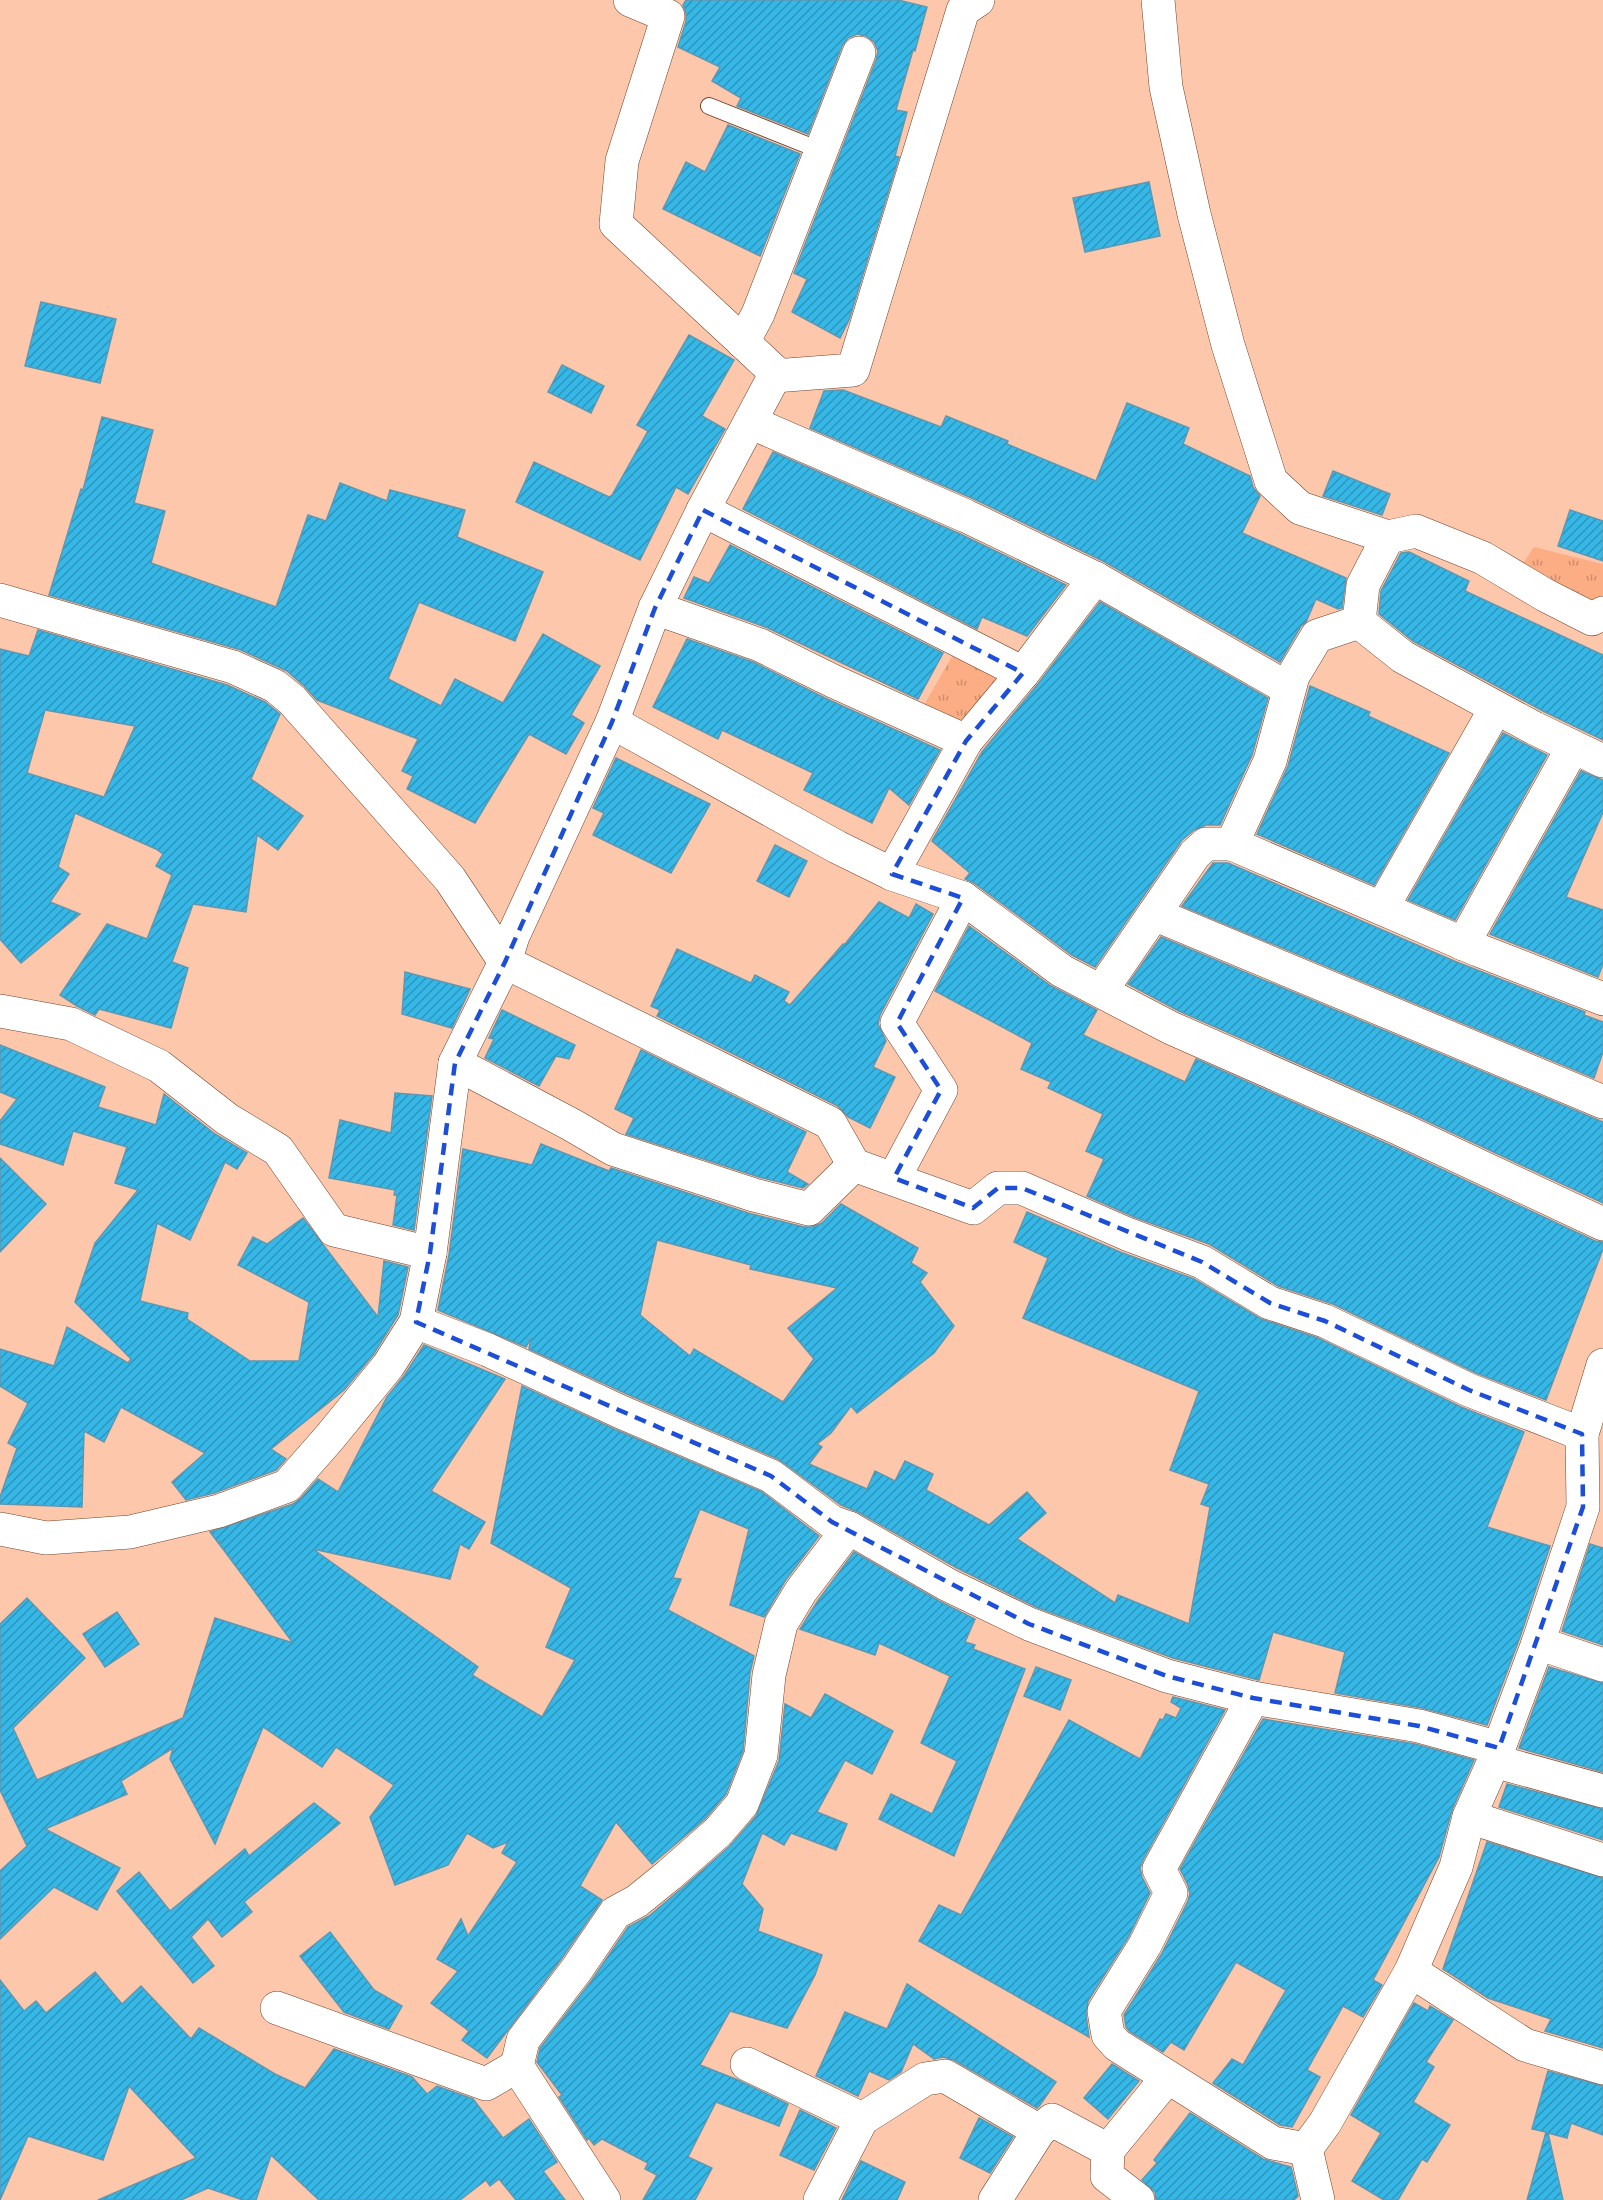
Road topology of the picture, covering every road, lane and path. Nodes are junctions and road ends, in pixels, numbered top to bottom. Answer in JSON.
{"nodes":[{"id":1,"x":630,"y":0,"type":"edge"},
{"id":2,"x":978,"y":0,"type":"edge"},
{"id":3,"x":1158,"y":0,"type":"edge"},
{"id":4,"x":859,"y":53,"type":"dead end"},
{"id":5,"x":709,"y":106,"type":"dead end"},
{"id":6,"x":822,"y":151,"type":"junction"},
{"id":7,"x":743,"y":342,"type":"junction"},
{"id":8,"x":774,"y":376,"type":"junction"},
{"id":9,"x":750,"y":422,"type":"junction"},
{"id":10,"x":703,"y":510,"type":"junction"},
{"id":11,"x":1388,"y":537,"type":"junction"},
{"id":12,"x":1095,"y":578,"type":"junction"},
{"id":13,"x":0,"y":600,"type":"edge"},
{"id":14,"x":655,"y":608,"type":"junction"},
{"id":15,"x":1603,"y":613,"type":"edge"},
{"id":16,"x":1359,"y":622,"type":"junction"},
{"id":17,"x":1023,"y":673,"type":"junction"},
{"id":18,"x":1289,"y":689,"type":"junction"},
{"id":19,"x":1496,"y":708,"type":"junction"},
{"id":20,"x":612,"y":722,"type":"junction"},
{"id":21,"x":966,"y":741,"type":"junction"},
{"id":22,"x":1574,"y":747,"type":"junction"},
{"id":23,"x":1603,"y":761,"type":"edge"},
{"id":24,"x":1232,"y":844,"type":"junction"},
{"id":25,"x":892,"y":874,"type":"junction"},
{"id":26,"x":963,"y":898,"type":"junction"},
{"id":27,"x":1382,"y":908,"type":"junction"},
{"id":28,"x":1154,"y":914,"type":"junction"},
{"id":29,"x":1463,"y":944,"type":"junction"},
{"id":30,"x":505,"y":962,"type":"junction"},
{"id":31,"x":1101,"y":991,"type":"junction"},
{"id":32,"x":1603,"y":999,"type":"edge"},
{"id":33,"x":0,"y":1011,"type":"edge"},
{"id":34,"x":455,"y":1063,"type":"junction"},
{"id":35,"x":1603,"y":1102,"type":"edge"},
{"id":36,"x":854,"y":1164,"type":"junction"},
{"id":37,"x":894,"y":1178,"type":"junction"},
{"id":38,"x":1603,"y":1224,"type":"edge"},
{"id":39,"x":430,"y":1253,"type":"junction"},
{"id":40,"x":416,"y":1322,"type":"junction"},
{"id":41,"x":1603,"y":1365,"type":"edge"},
{"id":42,"x":1582,"y":1434,"type":"junction"},
{"id":43,"x":1593,"y":1509,"type":"edge"},
{"id":44,"x":849,"y":1528,"type":"junction"},
{"id":45,"x":0,"y":1529,"type":"edge"},
{"id":46,"x":1538,"y":1643,"type":"junction"},
{"id":47,"x":1603,"y":1665,"type":"edge"},
{"id":48,"x":1253,"y":1698,"type":"junction"},
{"id":49,"x":1496,"y":1755,"type":"junction"},
{"id":50,"x":1603,"y":1791,"type":"edge"},
{"id":51,"x":1469,"y":1817,"type":"junction"},
{"id":52,"x":1603,"y":1860,"type":"edge"},
{"id":53,"x":1411,"y":1971,"type":"junction"},
{"id":54,"x":276,"y":2008,"type":"dead end"},
{"id":55,"x":747,"y":2064,"type":"dead end"},
{"id":56,"x":517,"y":2066,"type":"junction"},
{"id":57,"x":1603,"y":2068,"type":"edge"},
{"id":58,"x":1167,"y":2078,"type":"junction"},
{"id":59,"x":862,"y":2120,"type":"junction"},
{"id":60,"x":1039,"y":2131,"type":"junction"},
{"id":61,"x":1306,"y":2149,"type":"junction"},
{"id":62,"x":1108,"y":2150,"type":"junction"},
{"id":63,"x":604,"y":2200,"type":"edge"},
{"id":64,"x":820,"y":2200,"type":"edge"},
{"id":65,"x":995,"y":2200,"type":"edge"},
{"id":66,"x":1138,"y":2200,"type":"edge"},
{"id":67,"x":1318,"y":2200,"type":"edge"}],
"edges":[{"from":1,"to":7,"type":"street"},
{"from":2,"to":8,"type":"street"},
{"from":3,"to":11,"type":"street"},
{"from":4,"to":6,"type":"street"},
{"from":5,"to":6,"type":"lane"},
{"from":6,"to":7,"type":"street"},
{"from":7,"to":8,"type":"street"},
{"from":8,"to":9,"type":"street"},
{"from":9,"to":10,"type":"street"},
{"from":9,"to":12,"type":"street"},
{"from":10,"to":14,"type":"street"},
{"from":10,"to":17,"type":"street"},
{"from":11,"to":15,"type":"street"},
{"from":11,"to":16,"type":"street"},
{"from":12,"to":17,"type":"street"},
{"from":12,"to":18,"type":"street"},
{"from":13,"to":30,"type":"street"},
{"from":14,"to":20,"type":"street"},
{"from":14,"to":21,"type":"street"},
{"from":16,"to":18,"type":"street"},
{"from":16,"to":19,"type":"street"},
{"from":17,"to":21,"type":"street"},
{"from":18,"to":24,"type":"street"},
{"from":19,"to":22,"type":"street"},
{"from":19,"to":27,"type":"street"},
{"from":20,"to":25,"type":"street"},
{"from":20,"to":30,"type":"street"},
{"from":21,"to":25,"type":"street"},
{"from":22,"to":23,"type":"street"},
{"from":22,"to":29,"type":"street"},
{"from":24,"to":27,"type":"street"},
{"from":24,"to":28,"type":"street"},
{"from":25,"to":26,"type":"street"},
{"from":26,"to":31,"type":"street"},
{"from":26,"to":37,"type":"street"},
{"from":27,"to":29,"type":"street"},
{"from":28,"to":31,"type":"street"},
{"from":28,"to":35,"type":"street"},
{"from":29,"to":32,"type":"street"},
{"from":30,"to":34,"type":"street"},
{"from":30,"to":36,"type":"street"},
{"from":31,"to":38,"type":"street"},
{"from":33,"to":39,"type":"street"},
{"from":34,"to":36,"type":"street"},
{"from":34,"to":39,"type":"street"},
{"from":36,"to":37,"type":"street"},
{"from":37,"to":42,"type":"street"},
{"from":39,"to":40,"type":"street"},
{"from":40,"to":44,"type":"street"},
{"from":40,"to":45,"type":"street"},
{"from":41,"to":42,"type":"street"},
{"from":42,"to":43,"type":"street"},
{"from":43,"to":46,"type":"street"},
{"from":44,"to":48,"type":"street"},
{"from":44,"to":56,"type":"street"},
{"from":46,"to":47,"type":"street"},
{"from":46,"to":49,"type":"street"},
{"from":48,"to":49,"type":"street"},
{"from":48,"to":58,"type":"street"},
{"from":49,"to":50,"type":"street"},
{"from":49,"to":51,"type":"street"},
{"from":51,"to":52,"type":"street"},
{"from":51,"to":53,"type":"street"},
{"from":53,"to":57,"type":"street"},
{"from":53,"to":61,"type":"street"},
{"from":54,"to":56,"type":"street"},
{"from":55,"to":59,"type":"street"},
{"from":56,"to":63,"type":"street"},
{"from":58,"to":61,"type":"street"},
{"from":58,"to":62,"type":"street"},
{"from":59,"to":60,"type":"street"},
{"from":59,"to":64,"type":"street"},
{"from":60,"to":62,"type":"street"},
{"from":60,"to":65,"type":"street"},
{"from":61,"to":67,"type":"street"},
{"from":62,"to":66,"type":"street"}]}
